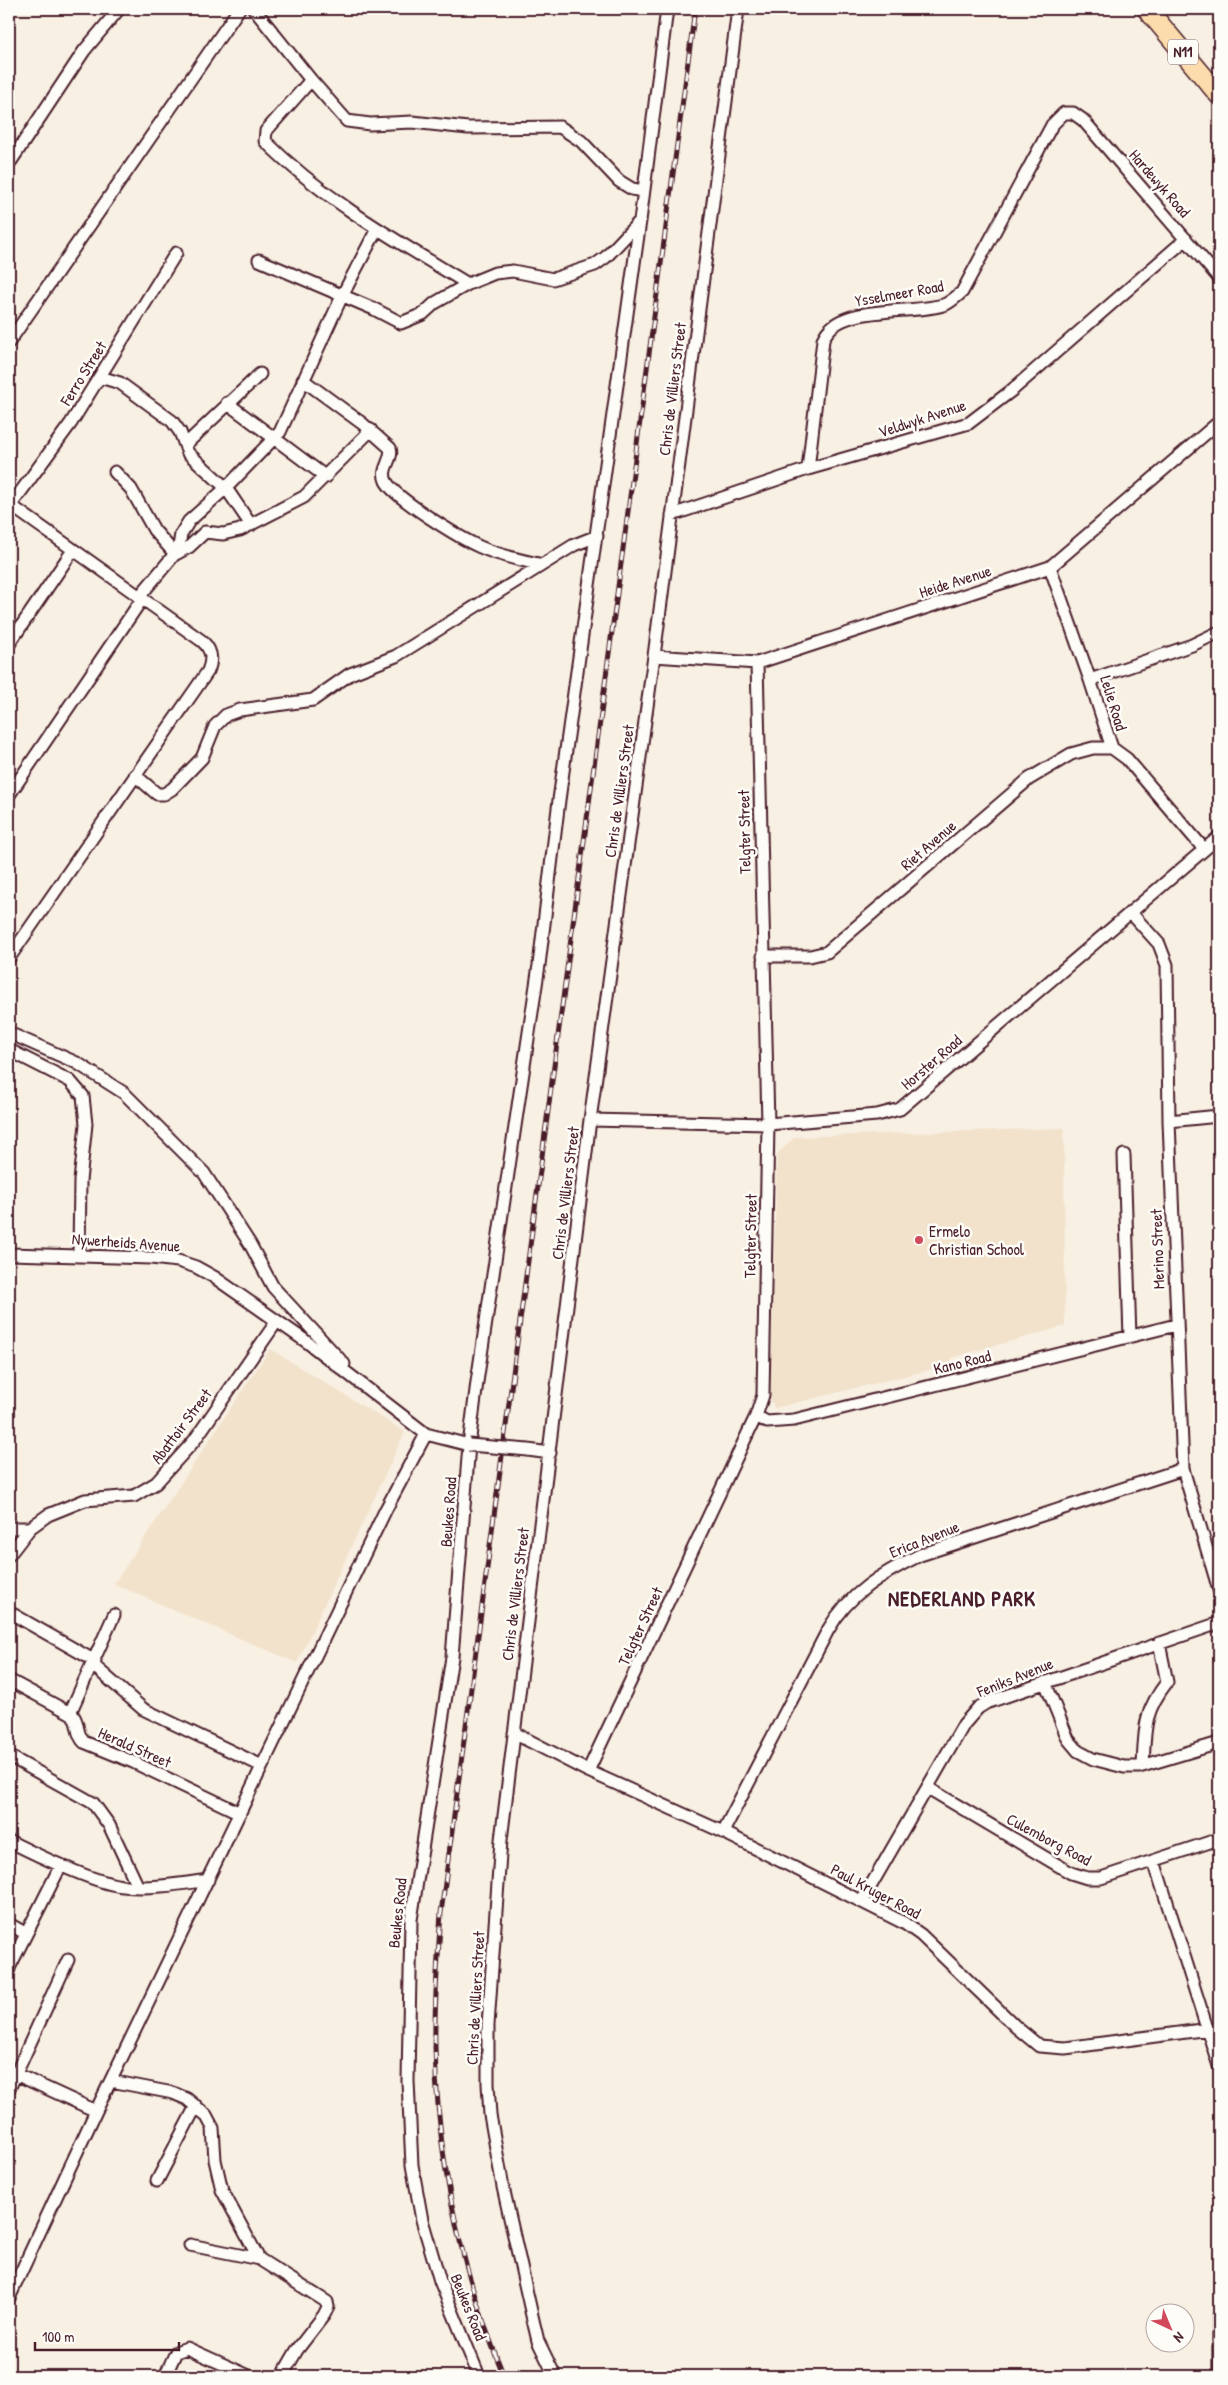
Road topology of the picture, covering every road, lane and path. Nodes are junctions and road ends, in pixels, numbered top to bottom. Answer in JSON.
{"nodes":[{"id":1,"x":119,"y":9,"type":"edge"},
{"id":2,"x":239,"y":9,"type":"edge"},
{"id":3,"x":254,"y":9,"type":"edge"},
{"id":4,"x":667,"y":9,"type":"edge"},
{"id":5,"x":738,"y":9,"type":"edge"},
{"id":6,"x":1147,"y":9,"type":"edge"},
{"id":7,"x":311,"y":80,"type":"junction"},
{"id":8,"x":1219,"y":95,"type":"edge"},
{"id":9,"x":1073,"y":113,"type":"joint"},
{"id":10,"x":9,"y":164,"type":"edge"},
{"id":11,"x":643,"y":191,"type":"junction"},
{"id":12,"x":640,"y":221,"type":"junction"},
{"id":13,"x":377,"y":229,"type":"junction"},
{"id":14,"x":1186,"y":239,"type":"junction"},
{"id":15,"x":176,"y":253,"type":"dead end"},
{"id":16,"x":259,"y":260,"type":"dead end"},
{"id":17,"x":1219,"y":278,"type":"edge"},
{"id":18,"x":468,"y":284,"type":"junction"},
{"id":19,"x":342,"y":296,"type":"junction"},
{"id":20,"x":9,"y":342,"type":"edge"},
{"id":21,"x":260,"y":374,"type":"dead end"},
{"id":22,"x":100,"y":377,"type":"junction"},
{"id":23,"x":303,"y":380,"type":"junction"},
{"id":24,"x":227,"y":403,"type":"junction"},
{"id":25,"x":1219,"y":422,"type":"edge"},
{"id":26,"x":371,"y":430,"type":"junction"},
{"id":27,"x":275,"y":438,"type":"junction"},
{"id":28,"x":185,"y":445,"type":"junction"},
{"id":29,"x":808,"y":470,"type":"junction"},
{"id":30,"x":115,"y":472,"type":"dead end"},
{"id":31,"x":326,"y":477,"type":"junction"},
{"id":32,"x":226,"y":488,"type":"junction"},
{"id":33,"x":10,"y":505,"type":"edge"},
{"id":34,"x":672,"y":515,"type":"junction"},
{"id":35,"x":251,"y":525,"type":"junction"},
{"id":36,"x":597,"y":536,"type":"junction"},
{"id":37,"x":73,"y":550,"type":"junction"},
{"id":38,"x":177,"y":554,"type":"junction"},
{"id":39,"x":542,"y":565,"type":"junction"},
{"id":40,"x":1050,"y":567,"type":"junction"},
{"id":41,"x":140,"y":598,"type":"junction"},
{"id":42,"x":1219,"y":632,"type":"edge"},
{"id":43,"x":9,"y":644,"type":"edge"},
{"id":44,"x":654,"y":656,"type":"junction"},
{"id":45,"x":757,"y":663,"type":"junction"},
{"id":46,"x":1090,"y":680,"type":"junction"},
{"id":47,"x":1112,"y":748,"type":"junction"},
{"id":48,"x":135,"y":775,"type":"junction"},
{"id":49,"x":9,"y":795,"type":"edge"},
{"id":50,"x":1219,"y":837,"type":"edge"},
{"id":51,"x":1204,"y":849,"type":"junction"},
{"id":52,"x":1131,"y":913,"type":"junction"},
{"id":53,"x":763,"y":956,"type":"junction"},
{"id":54,"x":9,"y":958,"type":"edge"},
{"id":55,"x":9,"y":1033,"type":"edge"},
{"id":56,"x":9,"y":1050,"type":"edge"},
{"id":57,"x":1219,"y":1116,"type":"edge"},
{"id":58,"x":590,"y":1120,"type":"junction"},
{"id":59,"x":1169,"y":1121,"type":"junction"},
{"id":60,"x":768,"y":1124,"type":"junction"},
{"id":61,"x":1124,"y":1155,"type":"dead end"},
{"id":62,"x":9,"y":1254,"type":"edge"},
{"id":63,"x":79,"y":1254,"type":"junction"},
{"id":64,"x":277,"y":1320,"type":"junction"},
{"id":65,"x":1176,"y":1325,"type":"junction"},
{"id":66,"x":1130,"y":1336,"type":"junction"},
{"id":67,"x":352,"y":1376,"type":"junction"},
{"id":68,"x":756,"y":1416,"type":"junction"},
{"id":69,"x":426,"y":1434,"type":"junction"},
{"id":70,"x":469,"y":1445,"type":"junction"},
{"id":71,"x":550,"y":1453,"type":"junction"},
{"id":72,"x":1183,"y":1469,"type":"junction"},
{"id":73,"x":9,"y":1528,"type":"edge"},
{"id":74,"x":30,"y":1528,"type":"junction"},
{"id":75,"x":9,"y":1555,"type":"edge"},
{"id":76,"x":1219,"y":1590,"type":"edge"},
{"id":77,"x":9,"y":1612,"type":"edge"},
{"id":78,"x":114,"y":1615,"type":"dead end"},
{"id":79,"x":1219,"y":1622,"type":"edge"},
{"id":80,"x":1159,"y":1643,"type":"junction"},
{"id":81,"x":94,"y":1663,"type":"junction"},
{"id":82,"x":9,"y":1680,"type":"edge"},
{"id":83,"x":1045,"y":1682,"type":"junction"},
{"id":84,"x":70,"y":1712,"type":"junction"},
{"id":85,"x":514,"y":1733,"type":"junction"},
{"id":86,"x":1219,"y":1743,"type":"edge"},
{"id":87,"x":9,"y":1756,"type":"edge"},
{"id":88,"x":262,"y":1766,"type":"junction"},
{"id":89,"x":1143,"y":1766,"type":"junction"},
{"id":90,"x":588,"y":1772,"type":"junction"},
{"id":91,"x":928,"y":1788,"type":"junction"},
{"id":92,"x":240,"y":1813,"type":"junction"},
{"id":93,"x":723,"y":1832,"type":"junction"},
{"id":94,"x":1219,"y":1839,"type":"edge"},
{"id":95,"x":9,"y":1842,"type":"edge"},
{"id":96,"x":1154,"y":1861,"type":"junction"},
{"id":97,"x":61,"y":1865,"type":"junction"},
{"id":98,"x":208,"y":1880,"type":"junction"},
{"id":99,"x":138,"y":1888,"type":"junction"},
{"id":100,"x":862,"y":1901,"type":"junction"},
{"id":101,"x":9,"y":1924,"type":"edge"},
{"id":102,"x":25,"y":1933,"type":"junction"},
{"id":103,"x":68,"y":1960,"type":"dead end"},
{"id":104,"x":9,"y":1968,"type":"edge"},
{"id":105,"x":1209,"y":2029,"type":"junction"},
{"id":106,"x":1219,"y":2066,"type":"edge"},
{"id":107,"x":12,"y":2073,"type":"edge"},
{"id":108,"x":111,"y":2080,"type":"junction"},
{"id":109,"x":9,"y":2089,"type":"edge"},
{"id":110,"x":196,"y":2106,"type":"junction"},
{"id":111,"x":96,"y":2111,"type":"junction"},
{"id":112,"x":157,"y":2181,"type":"dead end"},
{"id":113,"x":190,"y":2245,"type":"dead end"},
{"id":114,"x":259,"y":2259,"type":"junction"},
{"id":115,"x":12,"y":2285,"type":"edge"},
{"id":116,"x":9,"y":2298,"type":"edge"},
{"id":117,"x":1219,"y":2316,"type":"edge"},
{"id":118,"x":165,"y":2376,"type":"edge"},
{"id":119,"x":249,"y":2376,"type":"edge"},
{"id":120,"x":282,"y":2376,"type":"edge"},
{"id":121,"x":479,"y":2376,"type":"edge"},
{"id":122,"x":555,"y":2376,"type":"edge"},
{"id":123,"x":1219,"y":2376,"type":"edge"}],
"edges":[{"from":1,"to":10,"type":"street"},
{"from":2,"to":20,"type":"street"},
{"from":3,"to":7,"type":"street"},
{"from":4,"to":11,"type":"street","name":"Beukes Road"},
{"from":5,"to":34,"type":"street","name":"Chris de Villiers Street"},
{"from":6,"to":8,"type":"highway","number":"N11"},
{"from":7,"to":11,"type":"street"},
{"from":7,"to":13,"type":"street"},
{"from":9,"to":14,"type":"street","name":"Hardewyk Road"},
{"from":9,"to":29,"type":"street","name":"Ysselmeer Road"},
{"from":11,"to":12,"type":"street","name":"Beukes Road"},
{"from":12,"to":18,"type":"street"},
{"from":12,"to":36,"type":"street","name":"Beukes Road"},
{"from":13,"to":18,"type":"street"},
{"from":13,"to":19,"type":"street"},
{"from":14,"to":17,"type":"street","name":"Hardewyk Road"},
{"from":14,"to":29,"type":"street","name":"Veldwyk Avenue"},
{"from":15,"to":22,"type":"street","name":"Ferro Street"},
{"from":16,"to":19,"type":"street"},
{"from":18,"to":19,"type":"street"},
{"from":19,"to":23,"type":"street"},
{"from":21,"to":24,"type":"street"},
{"from":22,"to":28,"type":"street"},
{"from":22,"to":33,"type":"street","name":"Ferro Street"},
{"from":23,"to":26,"type":"street"},
{"from":23,"to":27,"type":"street"},
{"from":24,"to":27,"type":"street"},
{"from":24,"to":28,"type":"street"},
{"from":25,"to":40,"type":"street","name":"Heide Avenue"},
{"from":26,"to":31,"type":"street"},
{"from":26,"to":39,"type":"street"},
{"from":27,"to":31,"type":"street"},
{"from":27,"to":32,"type":"street"},
{"from":28,"to":32,"type":"street"},
{"from":29,"to":34,"type":"street","name":"Veldwyk Avenue"},
{"from":30,"to":38,"type":"street"},
{"from":31,"to":35,"type":"street"},
{"from":32,"to":35,"type":"street"},
{"from":32,"to":38,"type":"street"},
{"from":33,"to":37,"type":"street"},
{"from":34,"to":44,"type":"street","name":"Chris de Villiers Street"},
{"from":35,"to":38,"type":"street"},
{"from":36,"to":39,"type":"street"},
{"from":36,"to":70,"type":"street","name":"Beukes Road"},
{"from":37,"to":41,"type":"street"},
{"from":37,"to":43,"type":"street"},
{"from":38,"to":41,"type":"street"},
{"from":39,"to":48,"type":"street"},
{"from":40,"to":45,"type":"street","name":"Heide Avenue"},
{"from":40,"to":46,"type":"street","name":"Lelie Road"},
{"from":41,"to":48,"type":"street"},
{"from":41,"to":49,"type":"street"},
{"from":42,"to":46,"type":"street"},
{"from":44,"to":45,"type":"street","name":"Heide Avenue"},
{"from":44,"to":58,"type":"street","name":"Chris de Villiers Street"},
{"from":45,"to":53,"type":"street","name":"Telgter Street"},
{"from":46,"to":47,"type":"street","name":"Lelie Road"},
{"from":47,"to":51,"type":"street","name":"Lelie Road"},
{"from":47,"to":53,"type":"street","name":"Riet Avenue"},
{"from":48,"to":54,"type":"street"},
{"from":50,"to":51,"type":"street","name":"Horster Road"},
{"from":51,"to":52,"type":"street","name":"Horster Road"},
{"from":52,"to":59,"type":"street","name":"Merino Street"},
{"from":52,"to":60,"type":"street","name":"Horster Road"},
{"from":53,"to":60,"type":"street","name":"Telgter Street"},
{"from":55,"to":67,"type":"street"},
{"from":56,"to":63,"type":"street"},
{"from":57,"to":59,"type":"street"},
{"from":58,"to":60,"type":"street","name":"Horster Road"},
{"from":58,"to":71,"type":"street","name":"Chris de Villiers Street"},
{"from":59,"to":65,"type":"street","name":"Merino Street"},
{"from":60,"to":68,"type":"street","name":"Telgter Street"},
{"from":61,"to":66,"type":"street"},
{"from":62,"to":63,"type":"street","name":"Nywerheids Avenue"},
{"from":63,"to":64,"type":"street","name":"Nywerheids Avenue"},
{"from":64,"to":67,"type":"street","name":"Nywerheids Avenue"},
{"from":64,"to":74,"type":"street","name":"Abattoir Street"},
{"from":65,"to":66,"type":"street","name":"Kano Road"},
{"from":65,"to":72,"type":"street","name":"Merino Street"},
{"from":66,"to":68,"type":"street","name":"Kano Road"},
{"from":67,"to":69,"type":"street","name":"Nywerheids Avenue"},
{"from":68,"to":90,"type":"street","name":"Telgter Street"},
{"from":69,"to":70,"type":"street"},
{"from":69,"to":88,"type":"street"},
{"from":70,"to":71,"type":"street","bridge":true},
{"from":70,"to":121,"type":"street","name":"Beukes Road"},
{"from":71,"to":85,"type":"street","name":"Chris de Villiers Street"},
{"from":72,"to":76,"type":"street","name":"Merino Street"},
{"from":72,"to":93,"type":"street","name":"Erica Avenue"},
{"from":73,"to":74,"type":"street"},
{"from":74,"to":75,"type":"street","name":"Abattoir Street"},
{"from":77,"to":81,"type":"street"},
{"from":78,"to":81,"type":"street"},
{"from":79,"to":80,"type":"street","name":"Feniks Avenue"},
{"from":80,"to":83,"type":"street","name":"Feniks Avenue"},
{"from":80,"to":89,"type":"street"},
{"from":81,"to":84,"type":"street"},
{"from":81,"to":88,"type":"street"},
{"from":82,"to":84,"type":"street"},
{"from":83,"to":89,"type":"street"},
{"from":83,"to":91,"type":"street","name":"Feniks Avenue"},
{"from":84,"to":92,"type":"street","name":"Herald Street"},
{"from":85,"to":90,"type":"street","name":"Paul Kruger Road"},
{"from":85,"to":122,"type":"street","name":"Chris de Villiers Street"},
{"from":86,"to":89,"type":"street"},
{"from":87,"to":99,"type":"street"},
{"from":88,"to":92,"type":"street"},
{"from":90,"to":93,"type":"street","name":"Paul Kruger Road"},
{"from":91,"to":96,"type":"street","name":"Culemborg Road"},
{"from":91,"to":100,"type":"street","name":"Feniks Avenue"},
{"from":92,"to":98,"type":"street"},
{"from":93,"to":100,"type":"street","name":"Paul Kruger Road"},
{"from":94,"to":96,"type":"street","name":"Culemborg Road"},
{"from":95,"to":97,"type":"street"},
{"from":96,"to":105,"type":"street"},
{"from":97,"to":99,"type":"street"},
{"from":97,"to":102,"type":"street"},
{"from":98,"to":99,"type":"street"},
{"from":98,"to":108,"type":"street"},
{"from":100,"to":105,"type":"street","name":"Paul Kruger Road"},
{"from":101,"to":102,"type":"street"},
{"from":102,"to":104,"type":"street"},
{"from":103,"to":107,"type":"street"},
{"from":105,"to":106,"type":"street"},
{"from":107,"to":109,"type":"street"},
{"from":107,"to":111,"type":"street"},
{"from":108,"to":110,"type":"street"},
{"from":108,"to":111,"type":"street"},
{"from":110,"to":112,"type":"street"},
{"from":110,"to":114,"type":"street"},
{"from":111,"to":115,"type":"street"},
{"from":113,"to":114,"type":"street"},
{"from":114,"to":120,"type":"street"},
{"from":115,"to":116,"type":"street"},
{"from":117,"to":123,"type":"street"},
{"from":118,"to":119,"type":"street"}]}
